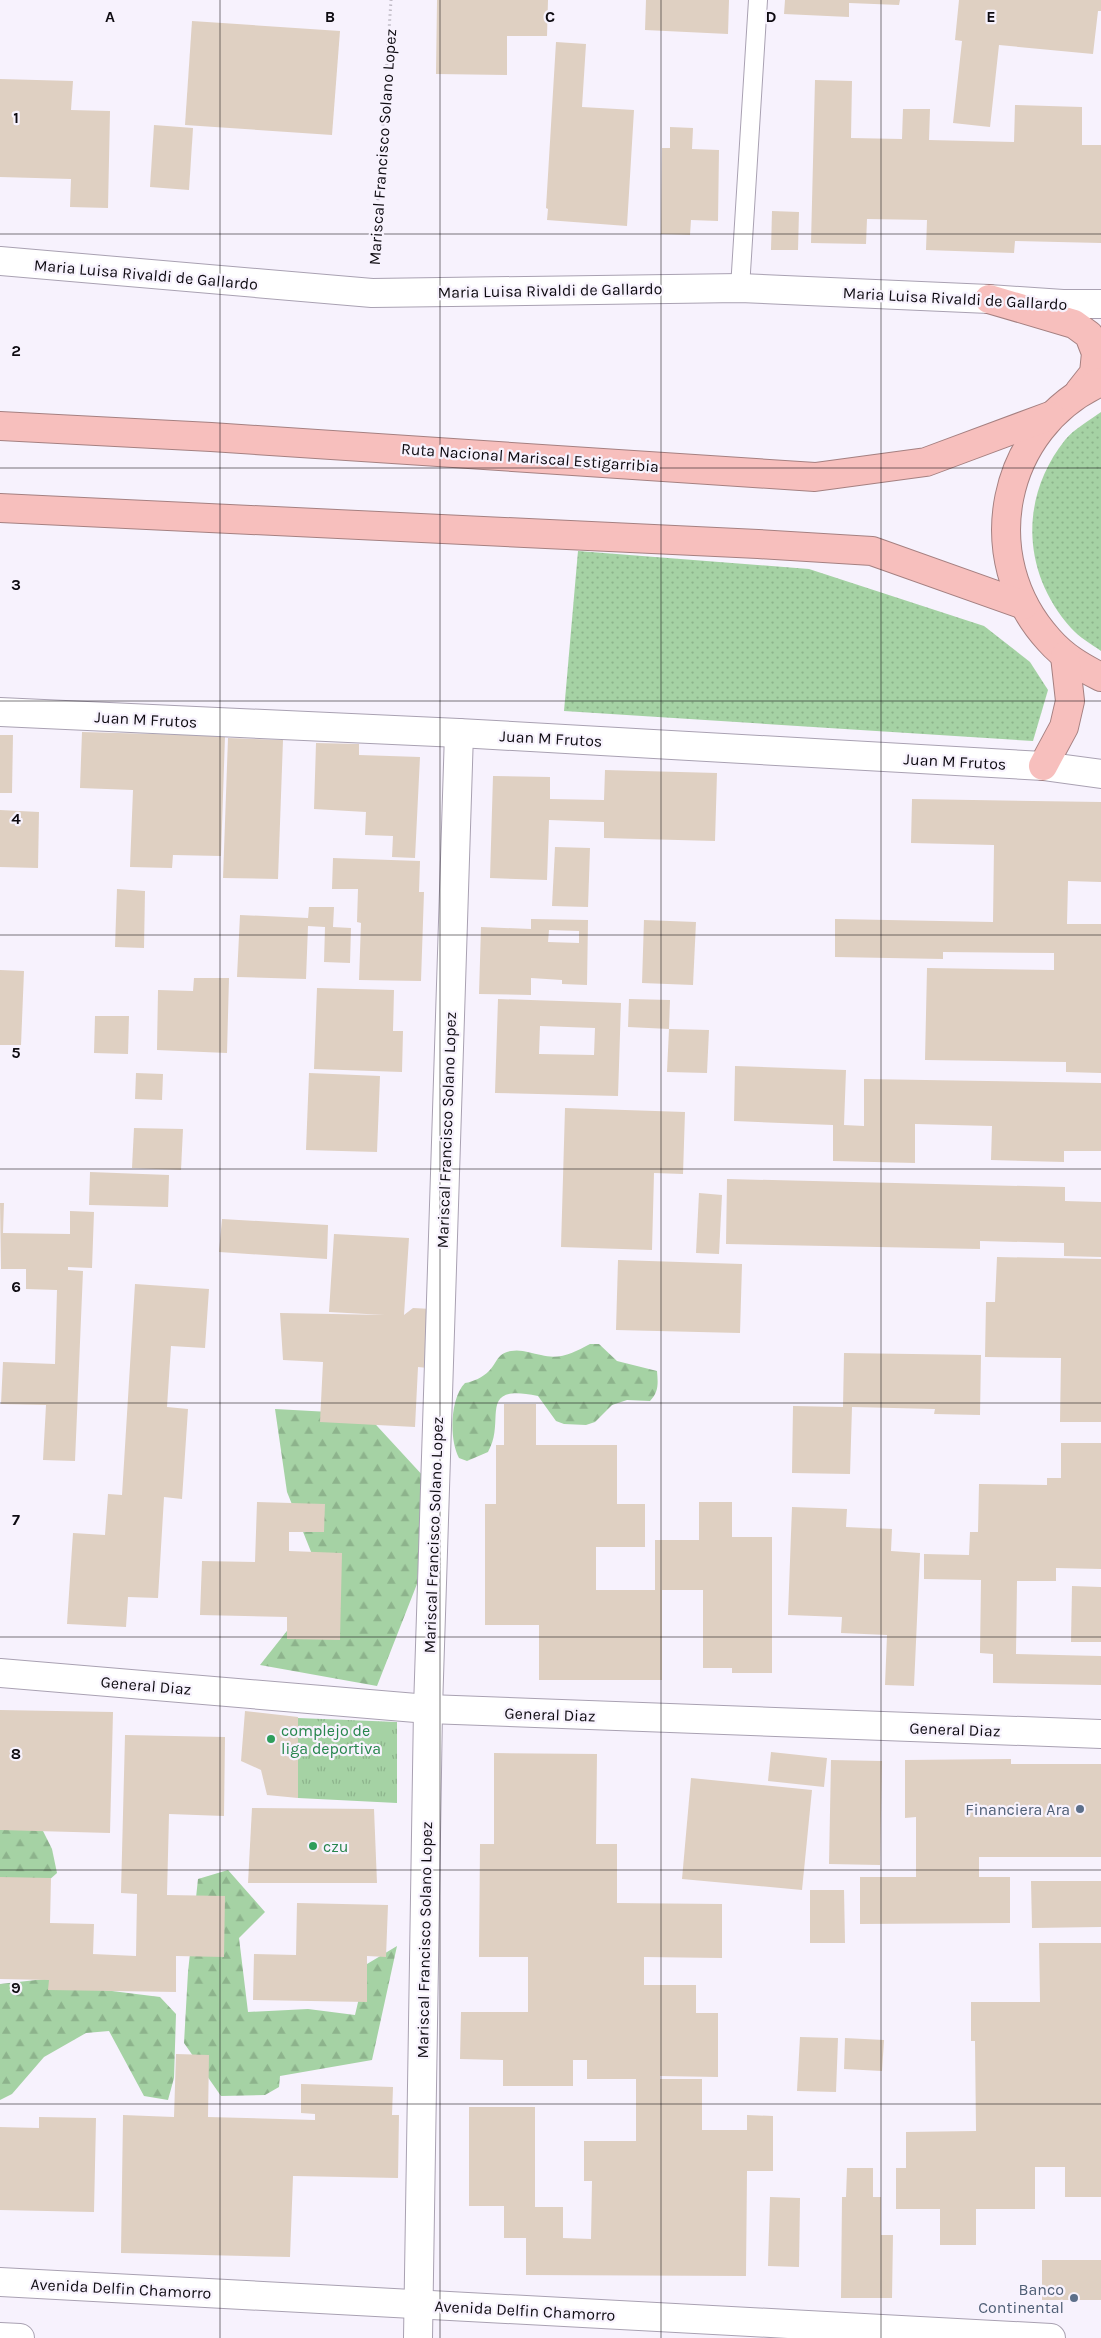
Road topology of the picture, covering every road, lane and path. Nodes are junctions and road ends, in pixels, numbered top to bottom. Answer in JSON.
{"nodes":[{"id":1,"x":391,"y":0,"type":"edge"},
{"id":2,"x":758,"y":0,"type":"edge"},
{"id":3,"x":0,"y":261,"type":"edge"},
{"id":4,"x":740,"y":288,"type":"junction"},
{"id":5,"x":372,"y":293,"type":"junction"},
{"id":6,"x":989,"y":299,"type":"junction"},
{"id":7,"x":1101,"y":304,"type":"edge"},
{"id":8,"x":1090,"y":387,"type":"edge"},
{"id":9,"x":1050,"y":416,"type":"junction"},
{"id":10,"x":0,"y":426,"type":"edge"},
{"id":11,"x":0,"y":508,"type":"edge"},
{"id":12,"x":1024,"y":605,"type":"junction"},
{"id":13,"x":1082,"y":666,"type":"edge"},
{"id":14,"x":1101,"y":694,"type":"edge"},
{"id":15,"x":0,"y":712,"type":"edge"},
{"id":16,"x":459,"y":733,"type":"junction"},
{"id":17,"x":1043,"y":766,"type":"junction"},
{"id":18,"x":1101,"y":774,"type":"edge"},
{"id":19,"x":0,"y":1673,"type":"edge"},
{"id":20,"x":428,"y":1709,"type":"junction"},
{"id":21,"x":1101,"y":1734,"type":"edge"},
{"id":22,"x":0,"y":2282,"type":"edge"},
{"id":23,"x":419,"y":2304,"type":"junction"},
{"id":24,"x":0,"y":2337,"type":"edge"},
{"id":25,"x":20,"y":2338,"type":"edge"},
{"id":26,"x":418,"y":2338,"type":"edge"},
{"id":27,"x":1051,"y":2338,"type":"edge"}],
"edges":[{"from":1,"to":5,"type":"path","name":"Mariscal Francisco Solano Lopez"},
{"from":2,"to":4,"type":"lane"},
{"from":3,"to":5,"type":"street","name":"Maria Luisa Rivaldi de Gallardo"},
{"from":4,"to":5,"type":"street","name":"Maria Luisa Rivaldi de Gallardo"},
{"from":4,"to":6,"type":"street","name":"Maria Luisa Rivaldi de Gallardo"},
{"from":6,"to":7,"type":"street","name":"Maria Luisa Rivaldi de Gallardo"},
{"from":6,"to":8,"type":"highway"},
{"from":8,"to":9,"type":"highway"},
{"from":9,"to":10,"type":"highway","name":"Ruta Nacional Mariscal Estigarribia"},
{"from":9,"to":12,"type":"highway"},
{"from":11,"to":12,"type":"highway"},
{"from":12,"to":13,"type":"highway"},
{"from":13,"to":14,"type":"highway"},
{"from":13,"to":17,"type":"highway"},
{"from":15,"to":16,"type":"street","name":"Juan M Frutos"},
{"from":16,"to":17,"type":"street","name":"Juan M Frutos"},
{"from":16,"to":20,"type":"street","name":"Mariscal Francisco Solano Lopez"},
{"from":17,"to":18,"type":"street","name":"Juan M Frutos"},
{"from":19,"to":20,"type":"street","name":"General Diaz"},
{"from":20,"to":21,"type":"street","name":"General Diaz"},
{"from":20,"to":23,"type":"street","name":"Mariscal Francisco Solano Lopez"},
{"from":22,"to":23,"type":"street","name":"Avenida Delfin Chamorro"},
{"from":23,"to":26,"type":"street","name":"Mariscal Francisco Solano Lopez"},
{"from":23,"to":27,"type":"street","name":"Avenida Delfin Chamorro"},
{"from":24,"to":25,"type":"street"}]}
